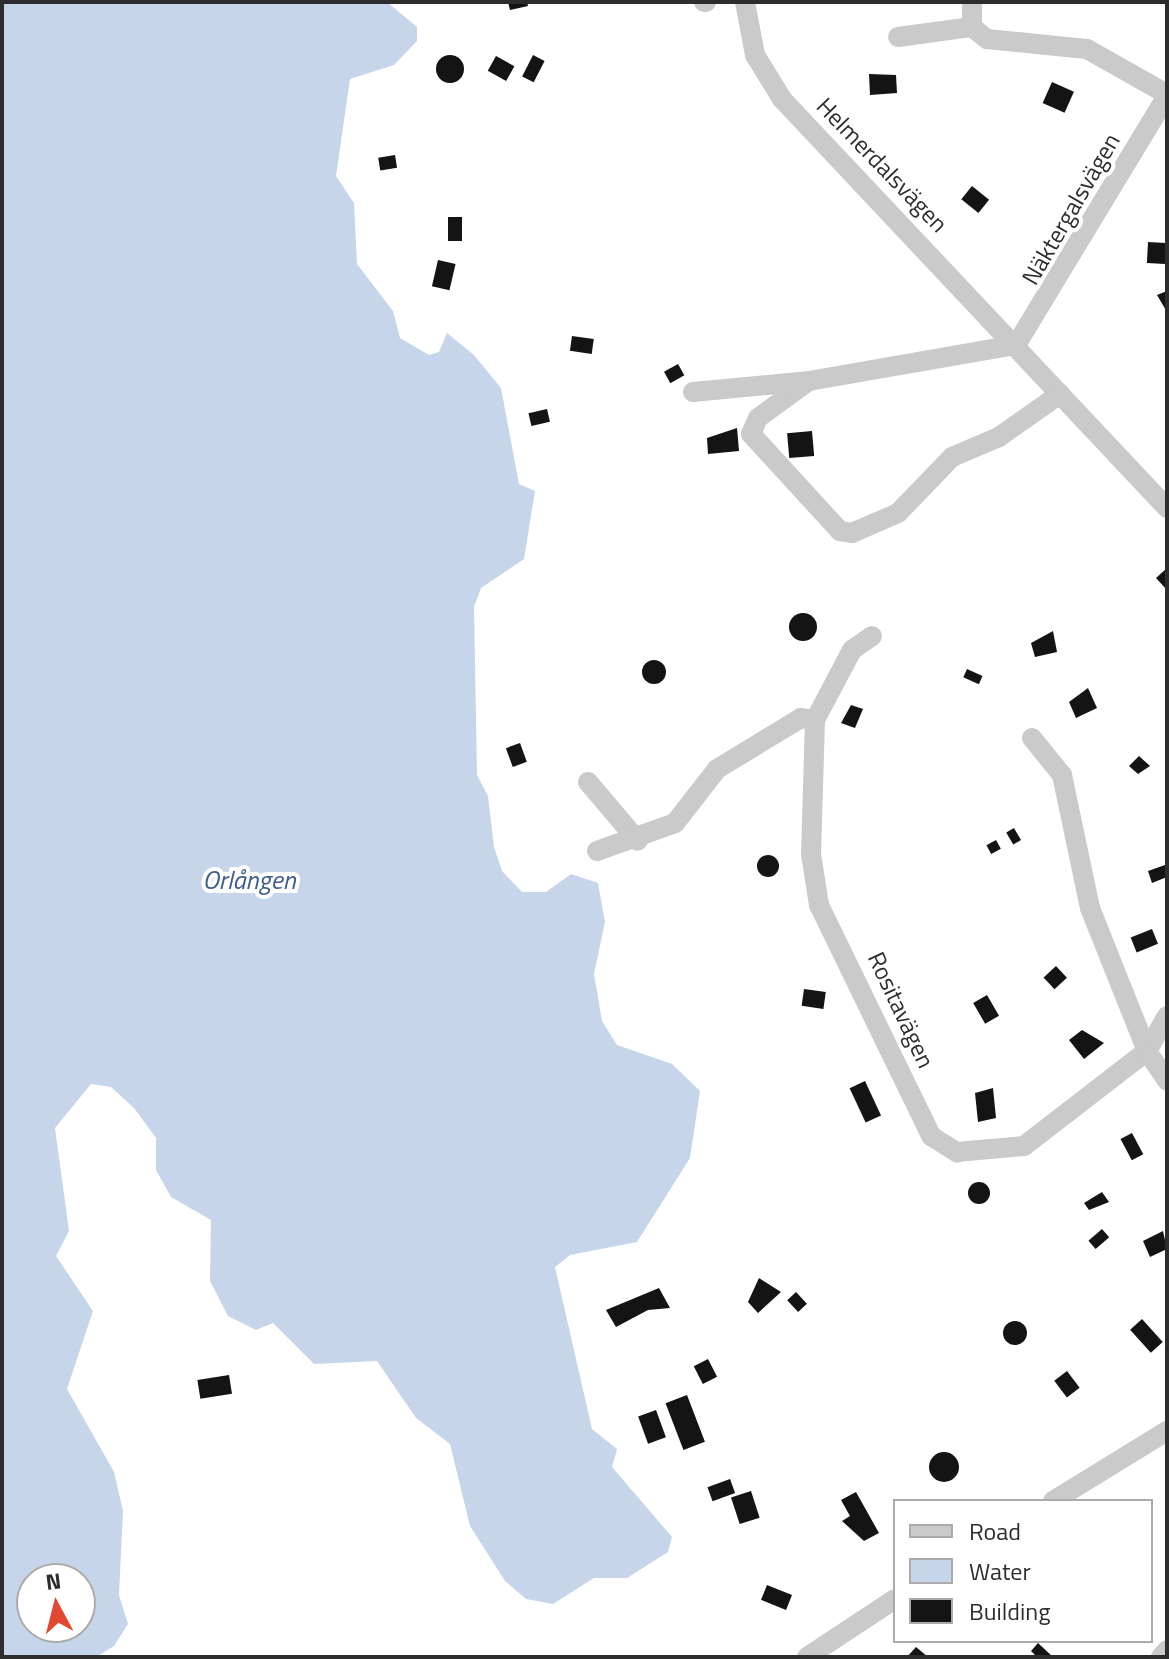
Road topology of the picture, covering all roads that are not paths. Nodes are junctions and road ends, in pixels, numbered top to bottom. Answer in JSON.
{"nodes":[{"id":1,"x":745,"y":2,"type":"edge"},
{"id":2,"x":972,"y":2,"type":"edge"},
{"id":3,"x":972,"y":27,"type":"junction"},
{"id":4,"x":898,"y":37,"type":"dead end"},
{"id":5,"x":1167,"y":95,"type":"edge"},
{"id":6,"x":1016,"y":345,"type":"junction"},
{"id":7,"x":809,"y":381,"type":"junction"},
{"id":8,"x":693,"y":392,"type":"dead end"},
{"id":9,"x":1060,"y":394,"type":"junction"},
{"id":10,"x":1167,"y":508,"type":"edge"},
{"id":11,"x":872,"y":636,"type":"dead end"},
{"id":12,"x":815,"y":720,"type":"junction"},
{"id":13,"x":1032,"y":738,"type":"dead end"},
{"id":14,"x":588,"y":782,"type":"dead end"},
{"id":15,"x":638,"y":841,"type":"junction"},
{"id":16,"x":597,"y":851,"type":"dead end"},
{"id":17,"x":1167,"y":1016,"type":"edge"},
{"id":18,"x":1147,"y":1051,"type":"junction"},
{"id":19,"x":1167,"y":1081,"type":"edge"},
{"id":20,"x":1167,"y":1431,"type":"edge"},
{"id":21,"x":1056,"y":1499,"type":"edge"},
{"id":22,"x":893,"y":1600,"type":"edge"},
{"id":23,"x":1167,"y":1650,"type":"edge"},
{"id":24,"x":807,"y":1657,"type":"edge"},
{"id":25,"x":1161,"y":1657,"type":"edge"}],
"edges":[{"from":1,"to":6,"type":"street","name":"Helmerdalsvägen"},
{"from":2,"to":3,"type":"street"},
{"from":3,"to":4,"type":"street"},
{"from":3,"to":5,"type":"street"},
{"from":5,"to":6,"type":"street","name":"Näktergalsvägen"},
{"from":6,"to":7,"type":"street"},
{"from":6,"to":9,"type":"street","name":"Helmerdalsvägen"},
{"from":7,"to":8,"type":"street"},
{"from":7,"to":9,"type":"street"},
{"from":9,"to":10,"type":"street","name":"Helmerdalsvägen"},
{"from":11,"to":12,"type":"street","name":"Rositavägen"},
{"from":12,"to":15,"type":"street"},
{"from":12,"to":18,"type":"street","name":"Rositavägen"},
{"from":13,"to":18,"type":"street"},
{"from":14,"to":15,"type":"street"},
{"from":15,"to":16,"type":"street"},
{"from":17,"to":18,"type":"street","name":"Rositavägen"},
{"from":18,"to":19,"type":"street"},
{"from":20,"to":21,"type":"street"},
{"from":22,"to":24,"type":"street"},
{"from":23,"to":25,"type":"street"}]}
